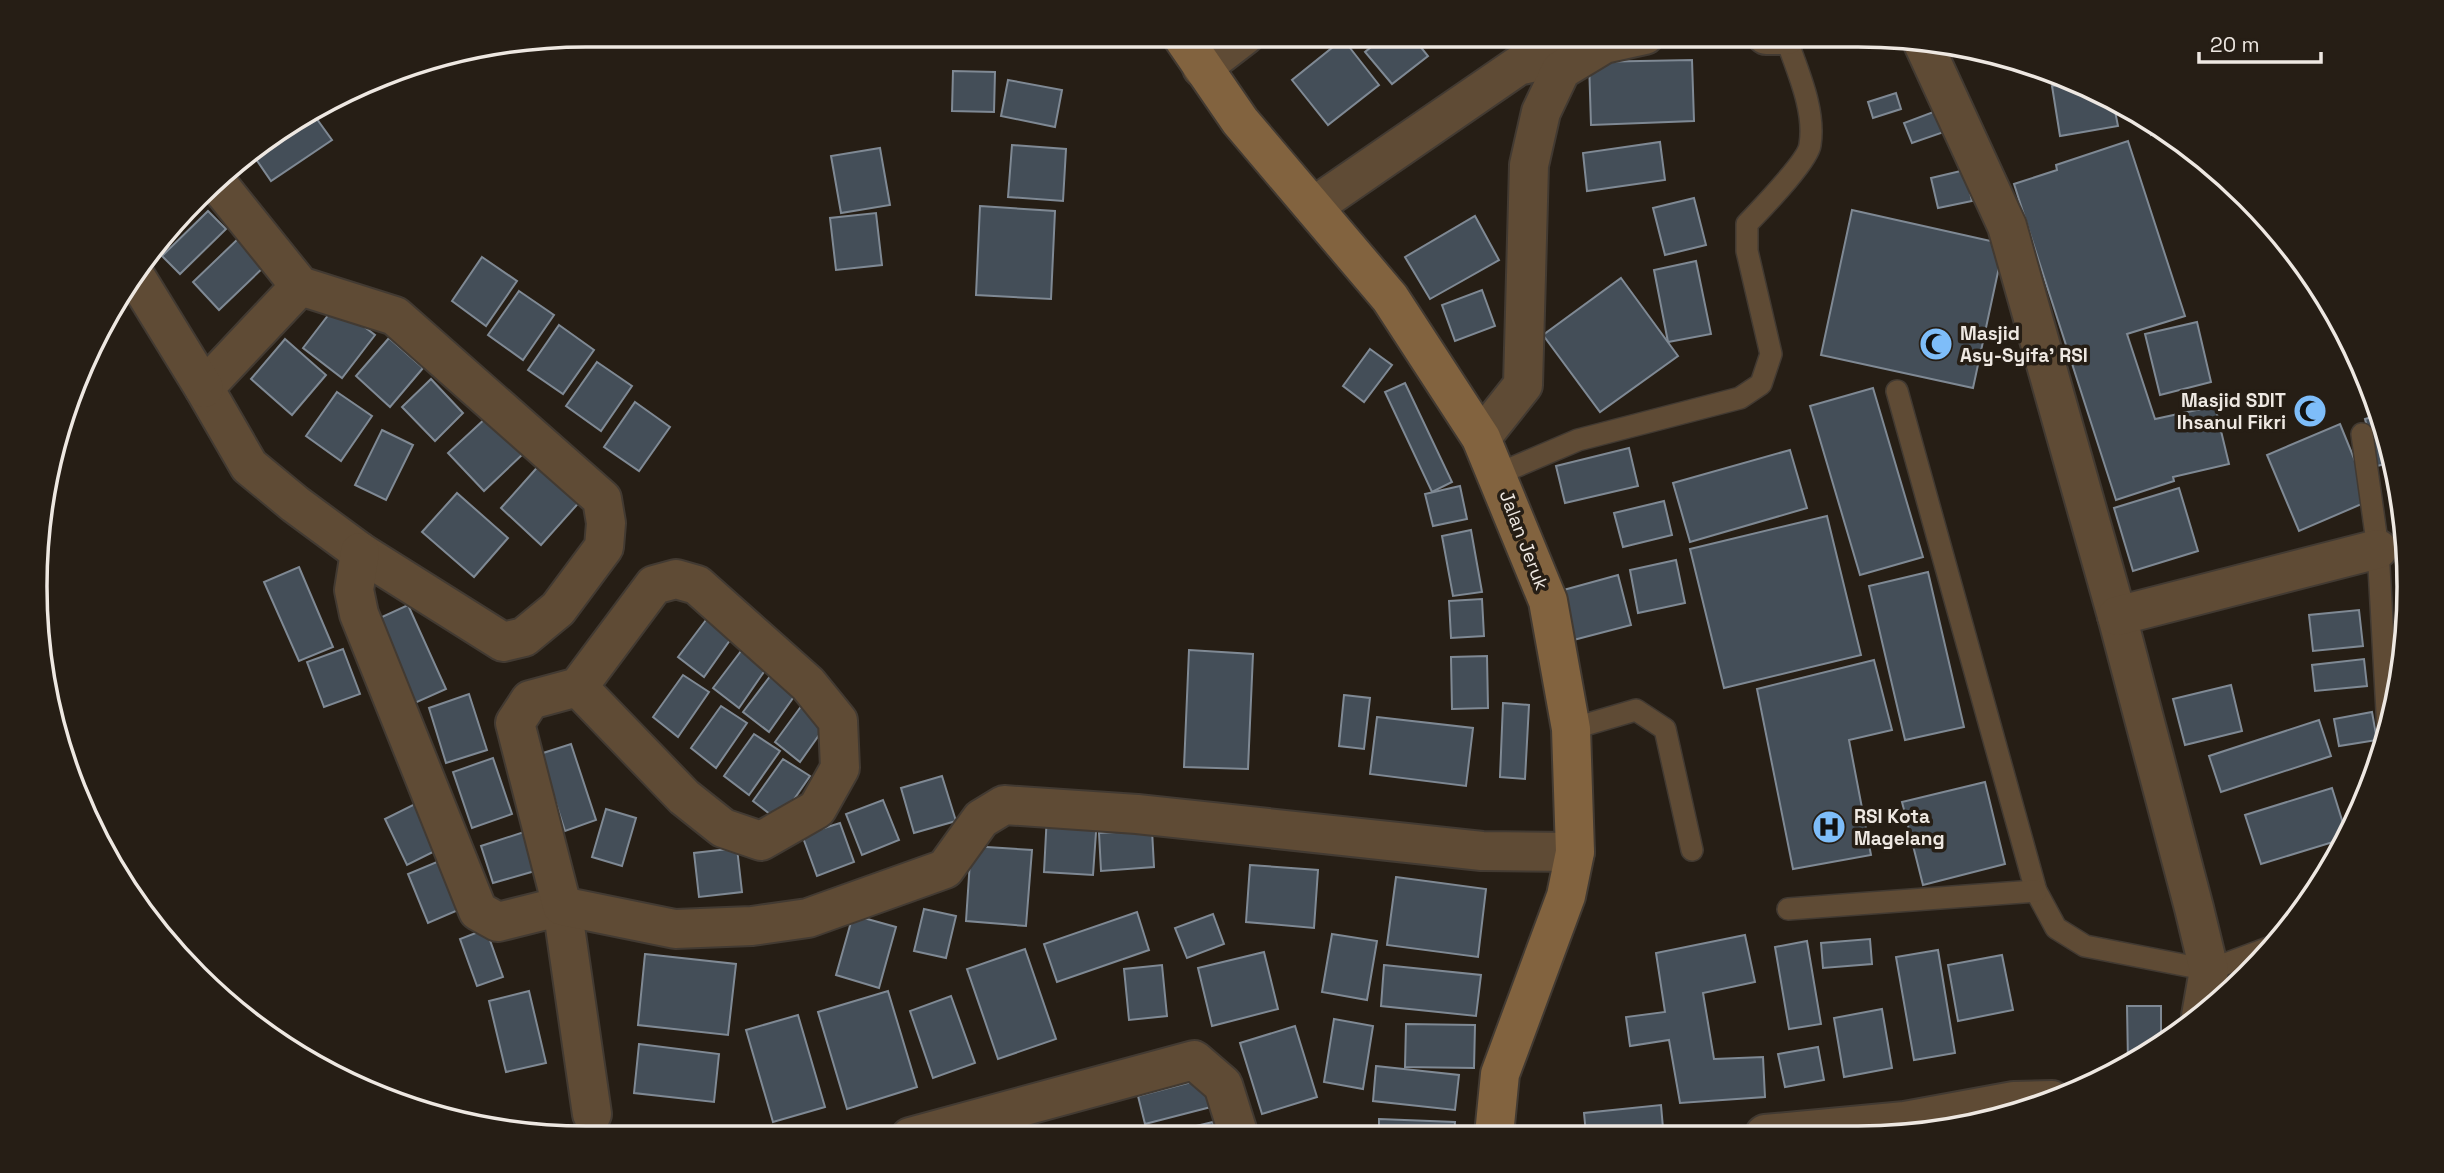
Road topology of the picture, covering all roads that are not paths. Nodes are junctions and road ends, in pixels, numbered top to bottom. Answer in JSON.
{"nodes":[{"id":1,"x":1189,"y":47,"type":"edge"},
{"id":2,"x":1229,"y":47,"type":"edge"},
{"id":3,"x":1599,"y":47,"type":"edge"},
{"id":4,"x":1789,"y":47,"type":"edge"},
{"id":5,"x":1927,"y":52,"type":"edge"},
{"id":6,"x":1202,"y":68,"type":"junction"},
{"id":7,"x":1562,"y":69,"type":"junction"},
{"id":8,"x":222,"y":189,"type":"edge"},
{"id":9,"x":1313,"y":207,"type":"junction"},
{"id":10,"x":140,"y":284,"type":"edge"},
{"id":11,"x":300,"y":286,"type":"junction"},
{"id":12,"x":204,"y":388,"type":"junction"},
{"id":13,"x":1897,"y":391,"type":"dead end"},
{"id":14,"x":2362,"y":434,"type":"dead end"},
{"id":15,"x":1481,"y":438,"type":"junction"},
{"id":16,"x":1498,"y":474,"type":"junction"},
{"id":17,"x":2378,"y":549,"type":"junction"},
{"id":18,"x":360,"y":552,"type":"junction"},
{"id":19,"x":2117,"y":616,"type":"junction"},
{"id":20,"x":578,"y":687,"type":"junction"},
{"id":21,"x":2386,"y":692,"type":"edge"},
{"id":22,"x":1571,"y":729,"type":"junction"},
{"id":23,"x":1692,"y":850,"type":"dead end"},
{"id":24,"x":1574,"y":852,"type":"junction"},
{"id":25,"x":2036,"y":891,"type":"junction"},
{"id":26,"x":562,"y":906,"type":"junction"},
{"id":27,"x":1788,"y":909,"type":"dead end"},
{"id":28,"x":2252,"y":954,"type":"edge"},
{"id":29,"x":2209,"y":970,"type":"junction"},
{"id":30,"x":2204,"y":999,"type":"edge"},
{"id":31,"x":2018,"y":1101,"type":"edge"},
{"id":32,"x":592,"y":1114,"type":"dead end"},
{"id":33,"x":951,"y":1126,"type":"edge"},
{"id":34,"x":1236,"y":1126,"type":"edge"},
{"id":35,"x":1495,"y":1126,"type":"edge"},
{"id":36,"x":1851,"y":1126,"type":"edge"}],
"edges":[{"from":1,"to":6,"type":"main road","name":"Jalan Jeruk"},
{"from":2,"to":6,"type":"street"},
{"from":3,"to":7,"type":"street"},
{"from":4,"to":16,"type":"lane"},
{"from":5,"to":19,"type":"street"},
{"from":6,"to":9,"type":"main road","name":"Jalan Jeruk"},
{"from":7,"to":9,"type":"street"},
{"from":7,"to":15,"type":"street"},
{"from":8,"to":11,"type":"street"},
{"from":9,"to":15,"type":"main road","name":"Jalan Jeruk"},
{"from":10,"to":12,"type":"street"},
{"from":11,"to":12,"type":"street"},
{"from":11,"to":18,"type":"street"},
{"from":12,"to":18,"type":"street"},
{"from":13,"to":25,"type":"lane"},
{"from":14,"to":17,"type":"lane"},
{"from":15,"to":16,"type":"main road","name":"Jalan Jeruk"},
{"from":16,"to":22,"type":"main road","name":"Jalan Jeruk"},
{"from":17,"to":19,"type":"street"},
{"from":17,"to":21,"type":"lane"},
{"from":18,"to":26,"type":"street"},
{"from":19,"to":29,"type":"street"},
{"from":20,"to":20,"type":"street"},
{"from":20,"to":26,"type":"street"},
{"from":22,"to":23,"type":"lane"},
{"from":22,"to":24,"type":"main road","name":"Jalan Jeruk"},
{"from":24,"to":26,"type":"street"},
{"from":24,"to":35,"type":"main road","name":"Jalan Jeruk"},
{"from":25,"to":27,"type":"lane"},
{"from":25,"to":29,"type":"lane"},
{"from":26,"to":32,"type":"street"},
{"from":28,"to":29,"type":"lane"},
{"from":29,"to":30,"type":"street"},
{"from":31,"to":36,"type":"street"},
{"from":33,"to":34,"type":"street"}]}
